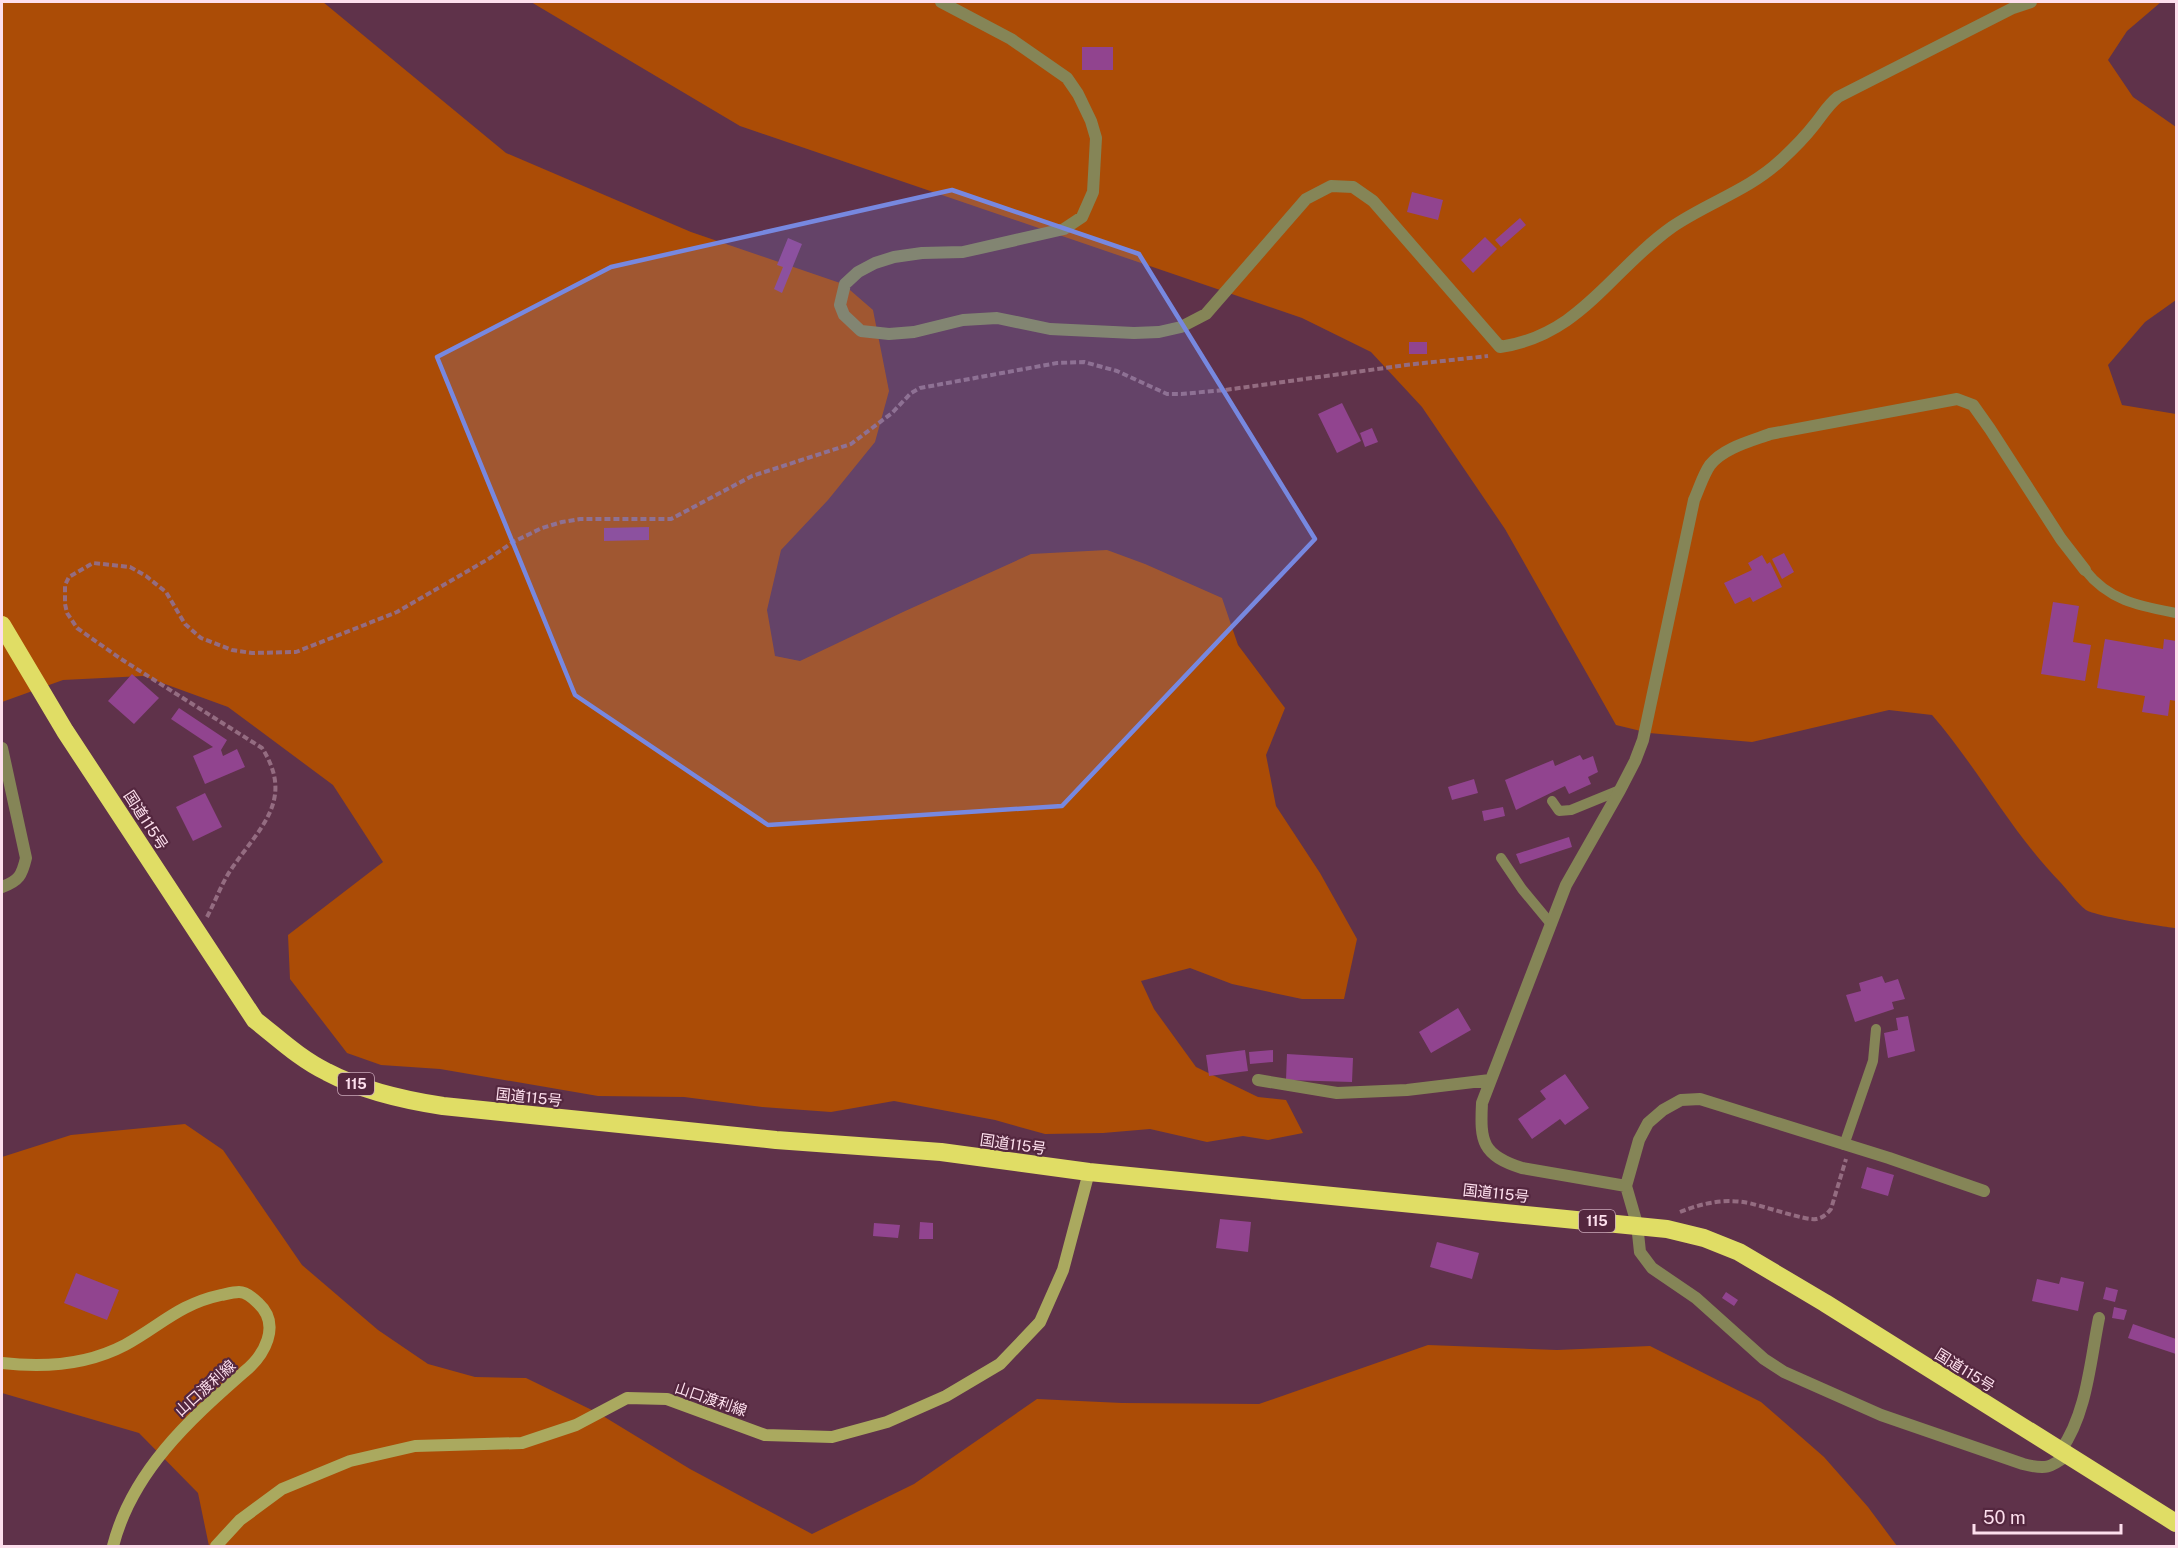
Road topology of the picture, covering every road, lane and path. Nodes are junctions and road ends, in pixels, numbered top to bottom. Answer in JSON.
{"nodes":[{"id":1,"x":941,"y":2,"type":"edge"},
{"id":2,"x":2031,"y":2,"type":"edge"},
{"id":3,"x":1500,"y":347,"type":"junction"},
{"id":4,"x":2085,"y":570,"type":"joint"},
{"id":5,"x":2176,"y":613,"type":"edge"},
{"id":6,"x":2,"y":625,"type":"edge"},
{"id":7,"x":2,"y":748,"type":"edge"},
{"id":8,"x":1620,"y":790,"type":"junction"},
{"id":9,"x":1552,"y":801,"type":"dead end"},
{"id":10,"x":1501,"y":858,"type":"dead end"},
{"id":11,"x":2,"y":887,"type":"edge"},
{"id":12,"x":1551,"y":924,"type":"junction"},
{"id":13,"x":198,"y":933,"type":"junction"},
{"id":14,"x":1876,"y":1029,"type":"dead end"},
{"id":15,"x":1258,"y":1080,"type":"dead end"},
{"id":16,"x":1490,"y":1080,"type":"junction"},
{"id":17,"x":1847,"y":1146,"type":"junction"},
{"id":18,"x":1089,"y":1172,"type":"junction"},
{"id":19,"x":1626,"y":1186,"type":"junction"},
{"id":20,"x":1984,"y":1191,"type":"dead end"},
{"id":21,"x":1637,"y":1224,"type":"junction"},
{"id":22,"x":1667,"y":1229,"type":"junction"},
{"id":23,"x":2099,"y":1318,"type":"dead end"},
{"id":24,"x":2,"y":1363,"type":"edge"},
{"id":25,"x":2065,"y":1452,"type":"junction"},
{"id":26,"x":2176,"y":1523,"type":"edge"},
{"id":27,"x":113,"y":1546,"type":"edge"},
{"id":28,"x":216,"y":1546,"type":"edge"}],
"edges":[{"from":1,"to":3,"type":"street"},
{"from":2,"to":3,"type":"street"},
{"from":3,"to":13,"type":"path"},
{"from":4,"to":5,"type":"lane"},
{"from":4,"to":8,"type":"street"},
{"from":6,"to":13,"type":"highway","name":"国道115号","number":"115"},
{"from":7,"to":11,"type":"street"},
{"from":8,"to":9,"type":"lane"},
{"from":8,"to":12,"type":"street"},
{"from":10,"to":12,"type":"lane"},
{"from":12,"to":16,"type":"street"},
{"from":13,"to":18,"type":"highway","name":"国道115号","number":"115"},
{"from":14,"to":17,"type":"lane"},
{"from":15,"to":16,"type":"street"},
{"from":16,"to":19,"type":"street"},
{"from":17,"to":19,"type":"street"},
{"from":17,"to":20,"type":"street"},
{"from":17,"to":22,"type":"path"},
{"from":18,"to":21,"type":"highway","name":"国道115号","number":"115"},
{"from":18,"to":28,"type":"main road","name":"山口渡利線"},
{"from":19,"to":21,"type":"street"},
{"from":21,"to":22,"type":"highway","name":"国道115号","number":"115"},
{"from":21,"to":25,"type":"street"},
{"from":22,"to":25,"type":"highway","name":"国道115号","number":"115"},
{"from":23,"to":25,"type":"street"},
{"from":24,"to":27,"type":"main road","name":"山口渡利線"},
{"from":25,"to":26,"type":"highway","name":"国道115号","number":"115"}]}
